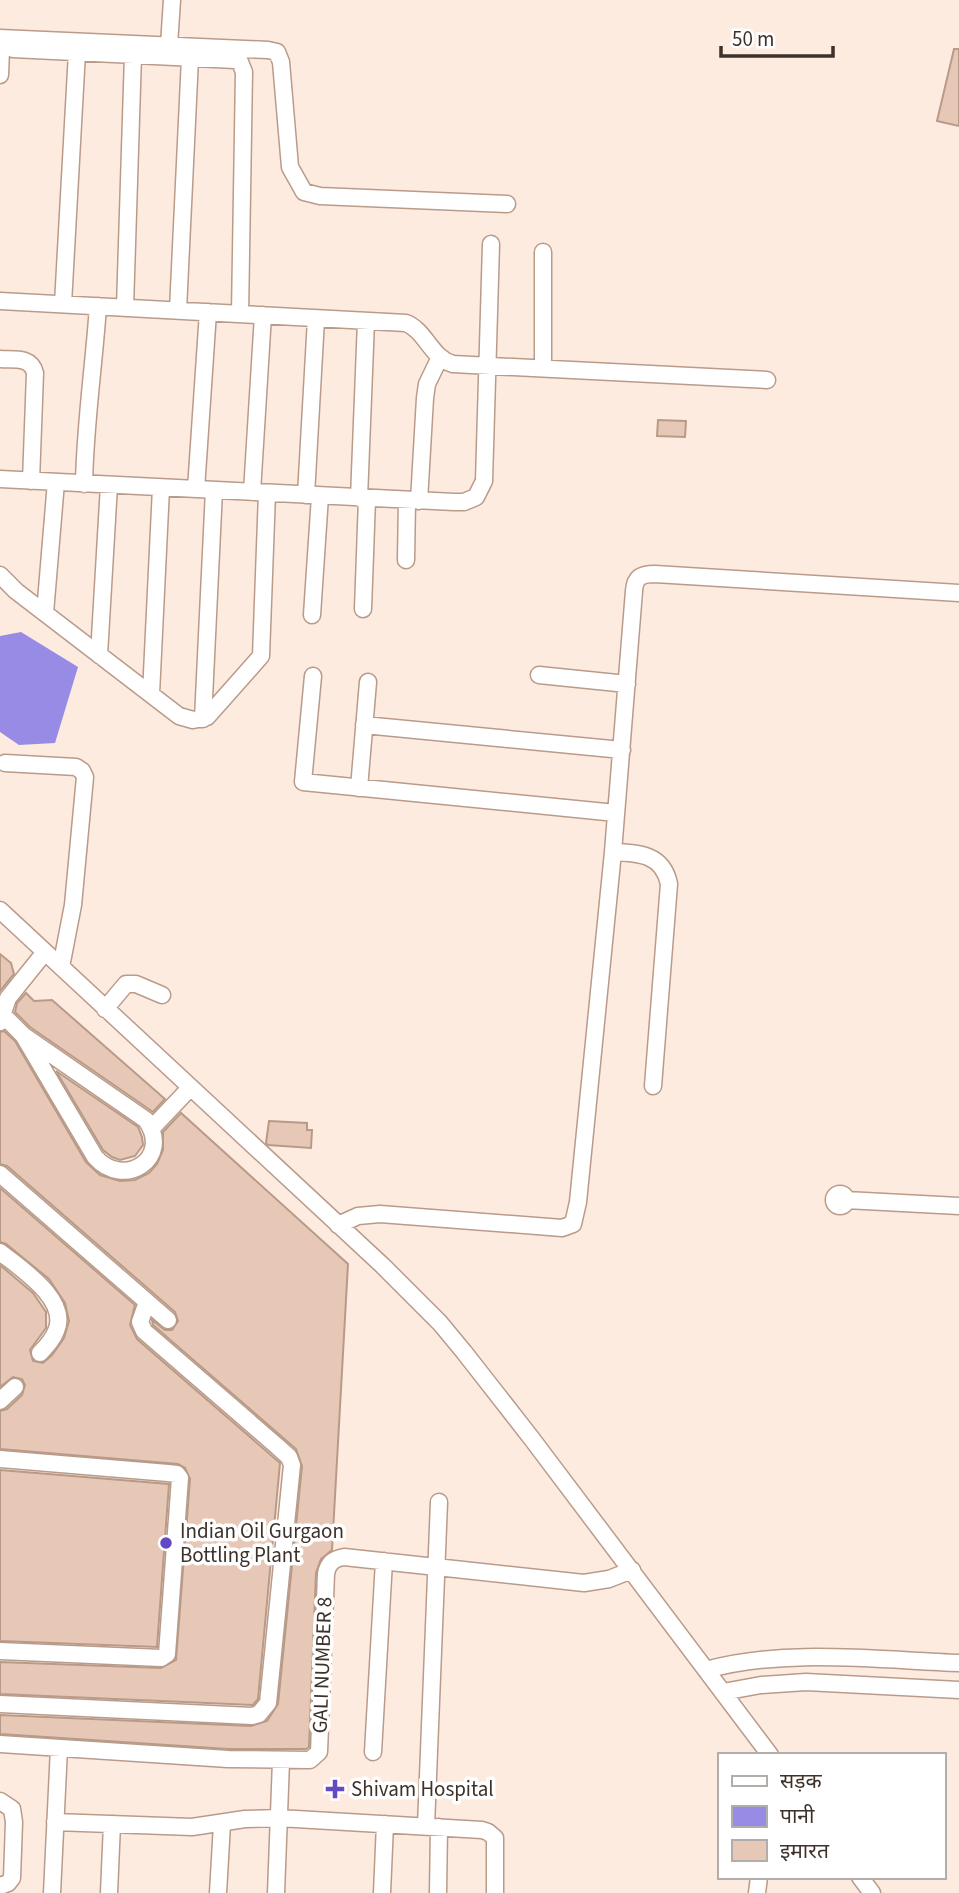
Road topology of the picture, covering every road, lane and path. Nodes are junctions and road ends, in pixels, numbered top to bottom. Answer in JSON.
{"nodes":[{"id":1,"x":172,"y":0,"type":"edge"},
{"id":2,"x":0,"y":45,"type":"edge"},
{"id":3,"x":169,"y":46,"type":"junction"},
{"id":4,"x":77,"y":52,"type":"junction"},
{"id":5,"x":133,"y":55,"type":"junction"},
{"id":6,"x":190,"y":58,"type":"junction"},
{"id":7,"x":0,"y":75,"type":"edge"},
{"id":8,"x":507,"y":204,"type":"dead end"},
{"id":9,"x":491,"y":244,"type":"dead end"},
{"id":10,"x":544,"y":252,"type":"dead end"},
{"id":11,"x":0,"y":301,"type":"edge"},
{"id":12,"x":63,"y":304,"type":"junction"},
{"id":13,"x":98,"y":306,"type":"junction"},
{"id":14,"x":125,"y":307,"type":"junction"},
{"id":15,"x":178,"y":310,"type":"junction"},
{"id":16,"x":208,"y":312,"type":"junction"},
{"id":17,"x":240,"y":314,"type":"junction"},
{"id":18,"x":263,"y":314,"type":"junction"},
{"id":19,"x":316,"y":319,"type":"junction"},
{"id":20,"x":366,"y":321,"type":"junction"},
{"id":21,"x":440,"y":357,"type":"junction"},
{"id":22,"x":0,"y":359,"type":"edge"},
{"id":23,"x":488,"y":365,"type":"junction"},
{"id":24,"x":543,"y":368,"type":"junction"},
{"id":25,"x":767,"y":380,"type":"dead end"},
{"id":26,"x":0,"y":480,"type":"edge"},
{"id":27,"x":31,"y":481,"type":"junction"},
{"id":28,"x":56,"y":482,"type":"junction"},
{"id":29,"x":84,"y":484,"type":"junction"},
{"id":30,"x":109,"y":485,"type":"junction"},
{"id":31,"x":161,"y":488,"type":"junction"},
{"id":32,"x":196,"y":489,"type":"junction"},
{"id":33,"x":214,"y":490,"type":"junction"},
{"id":34,"x":259,"y":492,"type":"junction"},
{"id":35,"x":313,"y":496,"type":"junction"},
{"id":36,"x":363,"y":499,"type":"junction"},
{"id":37,"x":413,"y":501,"type":"junction"},
{"id":38,"x":406,"y":559,"type":"dead end"},
{"id":39,"x":0,"y":575,"type":"edge"},
{"id":40,"x":959,"y":593,"type":"edge"},
{"id":41,"x":363,"y":609,"type":"dead end"},
{"id":42,"x":45,"y":613,"type":"junction"},
{"id":43,"x":312,"y":615,"type":"dead end"},
{"id":44,"x":99,"y":655,"type":"junction"},
{"id":45,"x":539,"y":675,"type":"dead end"},
{"id":46,"x":313,"y":676,"type":"dead end"},
{"id":47,"x":368,"y":682,"type":"dead end"},
{"id":48,"x":627,"y":684,"type":"junction"},
{"id":49,"x":151,"y":694,"type":"junction"},
{"id":50,"x":203,"y":719,"type":"junction"},
{"id":51,"x":364,"y":725,"type":"junction"},
{"id":52,"x":622,"y":750,"type":"junction"},
{"id":53,"x":5,"y":763,"type":"dead end"},
{"id":54,"x":359,"y":788,"type":"junction"},
{"id":55,"x":616,"y":813,"type":"junction"},
{"id":56,"x":613,"y":852,"type":"junction"},
{"id":57,"x":0,"y":910,"type":"edge"},
{"id":58,"x":45,"y":952,"type":"junction"},
{"id":59,"x":61,"y":967,"type":"junction"},
{"id":60,"x":162,"y":995,"type":"dead end"},
{"id":61,"x":2,"y":1007,"type":"edge"},
{"id":62,"x":105,"y":1009,"type":"junction"},
{"id":63,"x":23,"y":1035,"type":"junction"},
{"id":64,"x":653,"y":1086,"type":"dead end"},
{"id":65,"x":190,"y":1088,"type":"junction"},
{"id":66,"x":152,"y":1128,"type":"junction"},
{"id":67,"x":0,"y":1174,"type":"edge"},
{"id":68,"x":846,"y":1200,"type":"dead end"},
{"id":69,"x":959,"y":1206,"type":"edge"},
{"id":70,"x":338,"y":1225,"type":"junction"},
{"id":71,"x":0,"y":1252,"type":"edge"},
{"id":72,"x":147,"y":1302,"type":"junction"},
{"id":73,"x":168,"y":1320,"type":"dead end"},
{"id":74,"x":40,"y":1353,"type":"dead end"},
{"id":75,"x":15,"y":1387,"type":"dead end"},
{"id":76,"x":0,"y":1401,"type":"edge"},
{"id":77,"x":0,"y":1459,"type":"edge"},
{"id":78,"x":439,"y":1502,"type":"dead end"},
{"id":79,"x":384,"y":1561,"type":"junction"},
{"id":80,"x":436,"y":1566,"type":"junction"},
{"id":81,"x":632,"y":1570,"type":"junction"},
{"id":82,"x":0,"y":1651,"type":"edge"},
{"id":83,"x":959,"y":1663,"type":"edge"},
{"id":84,"x":706,"y":1670,"type":"junction"},
{"id":85,"x":959,"y":1690,"type":"edge"},
{"id":86,"x":723,"y":1692,"type":"junction"},
{"id":87,"x":0,"y":1704,"type":"edge"},
{"id":88,"x":757,"y":1737,"type":"junction"},
{"id":89,"x":0,"y":1744,"type":"edge"},
{"id":90,"x":59,"y":1748,"type":"junction"},
{"id":91,"x":373,"y":1752,"type":"dead end"},
{"id":92,"x":759,"y":1753,"type":"edge"},
{"id":93,"x":769,"y":1753,"type":"edge"},
{"id":94,"x":281,"y":1761,"type":"junction"},
{"id":95,"x":0,"y":1801,"type":"edge"},
{"id":96,"x":279,"y":1818,"type":"junction"},
{"id":97,"x":55,"y":1822,"type":"junction"},
{"id":98,"x":112,"y":1824,"type":"junction"},
{"id":99,"x":222,"y":1824,"type":"junction"},
{"id":100,"x":385,"y":1824,"type":"junction"},
{"id":101,"x":432,"y":1827,"type":"junction"},
{"id":102,"x":0,"y":1886,"type":"edge"},
{"id":103,"x":52,"y":1893,"type":"edge"},
{"id":104,"x":109,"y":1893,"type":"edge"},
{"id":105,"x":218,"y":1893,"type":"edge"},
{"id":106,"x":276,"y":1893,"type":"edge"},
{"id":107,"x":383,"y":1893,"type":"edge"},
{"id":108,"x":438,"y":1893,"type":"edge"},
{"id":109,"x":495,"y":1893,"type":"edge"}],
"edges":[{"from":1,"to":3,"type":"street"},
{"from":2,"to":3,"type":"street"},
{"from":2,"to":4,"type":"street"},
{"from":2,"to":7,"type":"street"},
{"from":3,"to":8,"type":"street"},
{"from":4,"to":5,"type":"street"},
{"from":4,"to":12,"type":"street"},
{"from":5,"to":6,"type":"street"},
{"from":5,"to":14,"type":"street"},
{"from":6,"to":15,"type":"street"},
{"from":6,"to":17,"type":"street"},
{"from":9,"to":23,"type":"street"},
{"from":10,"to":24,"type":"street"},
{"from":11,"to":12,"type":"street"},
{"from":12,"to":13,"type":"street"},
{"from":13,"to":14,"type":"street"},
{"from":13,"to":29,"type":"street"},
{"from":14,"to":15,"type":"street"},
{"from":15,"to":16,"type":"street"},
{"from":16,"to":17,"type":"street"},
{"from":16,"to":32,"type":"street"},
{"from":17,"to":18,"type":"street"},
{"from":18,"to":19,"type":"street"},
{"from":18,"to":34,"type":"street"},
{"from":19,"to":20,"type":"street"},
{"from":19,"to":35,"type":"street"},
{"from":20,"to":21,"type":"street"},
{"from":20,"to":36,"type":"street"},
{"from":21,"to":23,"type":"street"},
{"from":21,"to":37,"type":"street"},
{"from":22,"to":27,"type":"street"},
{"from":23,"to":24,"type":"street"},
{"from":23,"to":37,"type":"street"},
{"from":24,"to":25,"type":"street"},
{"from":26,"to":27,"type":"street"},
{"from":27,"to":28,"type":"street"},
{"from":28,"to":29,"type":"street"},
{"from":28,"to":42,"type":"street"},
{"from":29,"to":30,"type":"street"},
{"from":30,"to":31,"type":"street"},
{"from":30,"to":44,"type":"street"},
{"from":31,"to":32,"type":"street"},
{"from":31,"to":49,"type":"street"},
{"from":32,"to":33,"type":"street"},
{"from":33,"to":34,"type":"street"},
{"from":33,"to":50,"type":"street"},
{"from":34,"to":35,"type":"street"},
{"from":34,"to":50,"type":"street"},
{"from":35,"to":36,"type":"street"},
{"from":35,"to":43,"type":"street"},
{"from":36,"to":37,"type":"street"},
{"from":36,"to":41,"type":"street"},
{"from":37,"to":38,"type":"street"},
{"from":39,"to":42,"type":"street"},
{"from":40,"to":48,"type":"street"},
{"from":42,"to":44,"type":"street"},
{"from":44,"to":49,"type":"street"},
{"from":45,"to":48,"type":"street"},
{"from":46,"to":54,"type":"street"},
{"from":47,"to":51,"type":"street"},
{"from":48,"to":52,"type":"street"},
{"from":49,"to":50,"type":"street"},
{"from":51,"to":52,"type":"street"},
{"from":51,"to":54,"type":"street"},
{"from":52,"to":55,"type":"street"},
{"from":53,"to":59,"type":"street"},
{"from":54,"to":55,"type":"street"},
{"from":55,"to":56,"type":"street"},
{"from":56,"to":64,"type":"street"},
{"from":56,"to":70,"type":"street"},
{"from":57,"to":58,"type":"street"},
{"from":58,"to":59,"type":"street"},
{"from":58,"to":61,"type":"street"},
{"from":59,"to":62,"type":"street"},
{"from":60,"to":62,"type":"street"},
{"from":61,"to":63,"type":"street"},
{"from":62,"to":65,"type":"street"},
{"from":63,"to":66,"type":"street"},
{"from":63,"to":66,"type":"street"},
{"from":65,"to":66,"type":"street"},
{"from":65,"to":70,"type":"street"},
{"from":67,"to":72,"type":"street"},
{"from":68,"to":69,"type":"street"},
{"from":70,"to":81,"type":"street"},
{"from":71,"to":74,"type":"street"},
{"from":72,"to":73,"type":"street"},
{"from":72,"to":87,"type":"street"},
{"from":75,"to":76,"type":"street"},
{"from":77,"to":82,"type":"street"},
{"from":78,"to":80,"type":"street"},
{"from":79,"to":80,"type":"street","name":"GALI NUMBER 8"},
{"from":79,"to":91,"type":"street"},
{"from":79,"to":94,"type":"street","name":"GALI NUMBER 8"},
{"from":80,"to":81,"type":"street","name":"GALI NUMBER 8"},
{"from":80,"to":101,"type":"street"},
{"from":81,"to":84,"type":"street"},
{"from":83,"to":84,"type":"street"},
{"from":84,"to":86,"type":"street"},
{"from":85,"to":86,"type":"street"},
{"from":86,"to":88,"type":"street"},
{"from":88,"to":92,"type":"street"},
{"from":88,"to":93,"type":"street"},
{"from":89,"to":90,"type":"street","name":"GALI NUMBER 8"},
{"from":90,"to":94,"type":"street","name":"GALI NUMBER 8"},
{"from":90,"to":97,"type":"street"},
{"from":94,"to":96,"type":"street"},
{"from":95,"to":102,"type":"street"},
{"from":96,"to":99,"type":"street"},
{"from":96,"to":100,"type":"street"},
{"from":96,"to":106,"type":"street"},
{"from":97,"to":98,"type":"street"},
{"from":97,"to":103,"type":"street"},
{"from":98,"to":99,"type":"street"},
{"from":98,"to":104,"type":"street"},
{"from":99,"to":105,"type":"street"},
{"from":100,"to":101,"type":"street"},
{"from":100,"to":107,"type":"street"},
{"from":101,"to":108,"type":"street"},
{"from":101,"to":109,"type":"street"}]}
